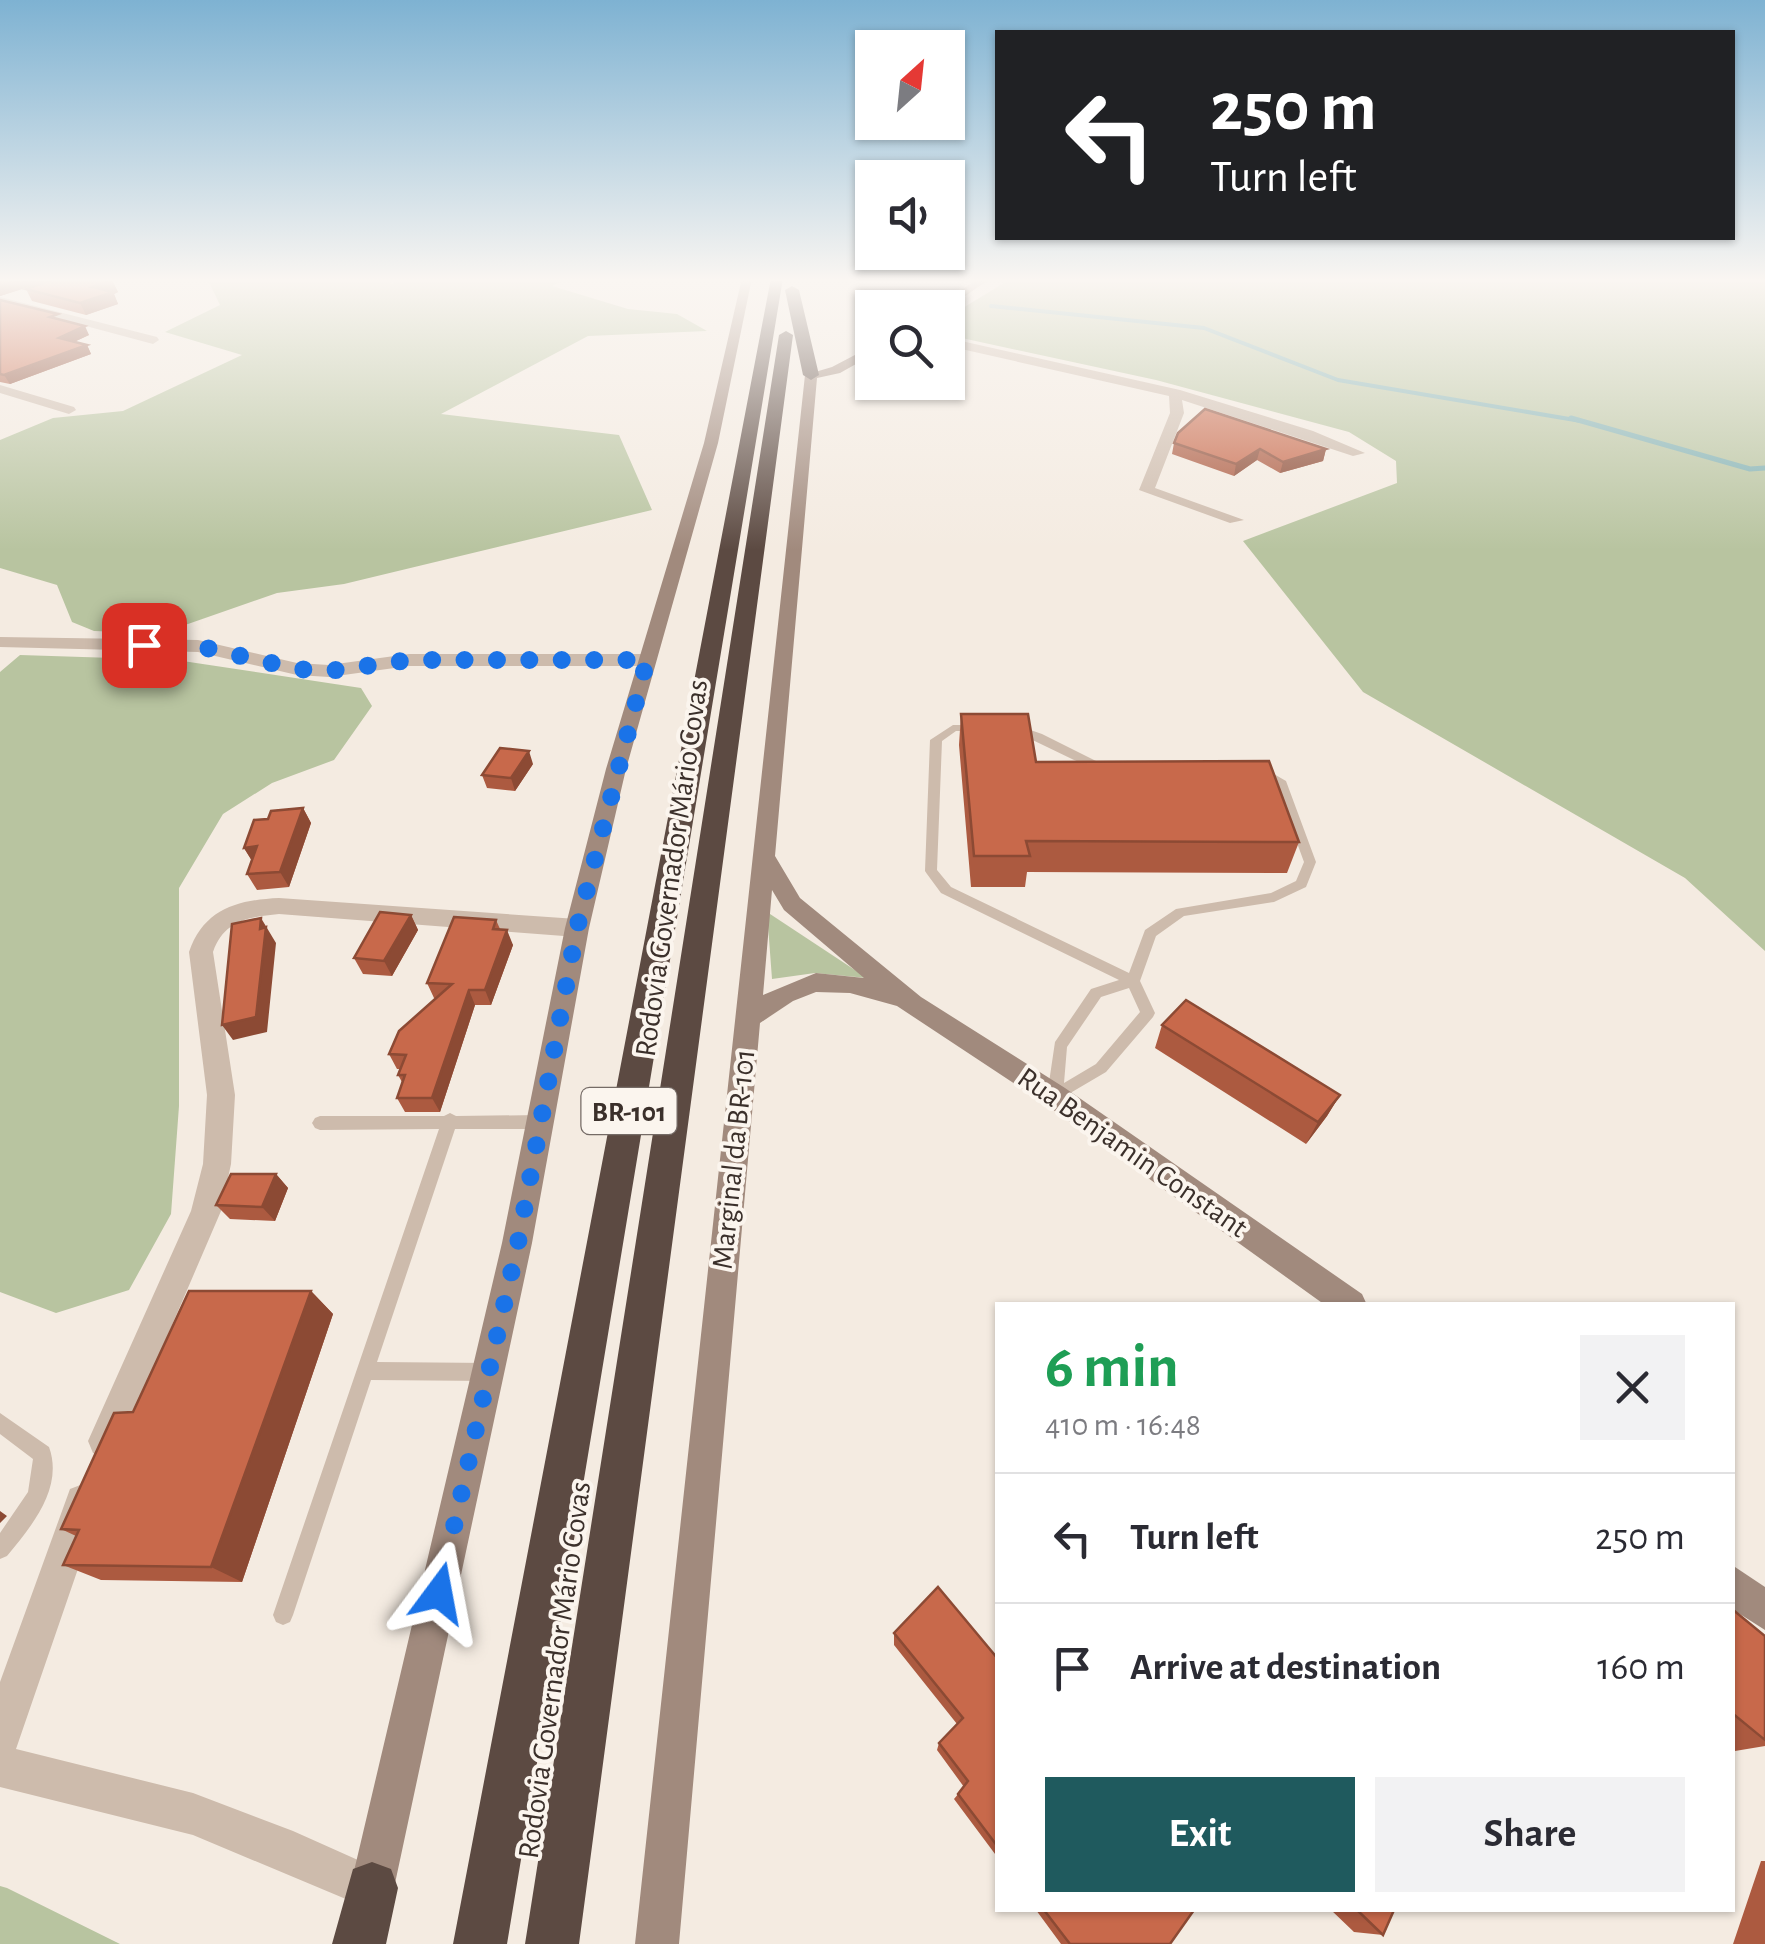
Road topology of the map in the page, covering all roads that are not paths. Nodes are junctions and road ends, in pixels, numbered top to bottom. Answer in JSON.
{"nodes":[{"id":1,"x":727,"y":369,"type":"edge"},
{"id":2,"x":772,"y":369,"type":"edge"},
{"id":3,"x":776,"y":369,"type":"edge"},
{"id":4,"x":810,"y":369,"type":"edge"},
{"id":5,"x":838,"y":369,"type":"edge"},
{"id":6,"x":1067,"y":369,"type":"edge"},
{"id":7,"x":812,"y":375,"type":"junction"},
{"id":8,"x":0,"y":389,"type":"edge"},
{"id":9,"x":1176,"y":393,"type":"junction"},
{"id":10,"x":69,"y":410,"type":"dead end"},
{"id":11,"x":1358,"y":453,"type":"dead end"},
{"id":12,"x":1236,"y":520,"type":"dead end"},
{"id":13,"x":0,"y":642,"type":"edge"},
{"id":14,"x":647,"y":660,"type":"junction"},
{"id":15,"x":984,"y":728,"type":"edge"},
{"id":16,"x":999,"y":728,"type":"edge"},
{"id":17,"x":1119,"y":766,"type":"edge"},
{"id":18,"x":1252,"y":767,"type":"edge"},
{"id":19,"x":766,"y":860,"type":"junction"},
{"id":20,"x":577,"y":928,"type":"junction"},
{"id":21,"x":1133,"y":981,"type":"junction"},
{"id":22,"x":912,"y":1004,"type":"junction"},
{"id":23,"x":746,"y":1019,"type":"junction"},
{"id":24,"x":1055,"y":1096,"type":"junction"},
{"id":25,"x":450,"y":1120,"type":"junction"},
{"id":26,"x":540,"y":1122,"type":"junction"},
{"id":27,"x":320,"y":1123,"type":"dead end"},
{"id":28,"x":1347,"y":1302,"type":"edge"},
{"id":29,"x":366,"y":1371,"type":"junction"},
{"id":30,"x":490,"y":1372,"type":"junction"},
{"id":31,"x":0,"y":1422,"type":"edge"},
{"id":32,"x":0,"y":1549,"type":"edge"},
{"id":33,"x":1735,"y":1586,"type":"edge"},
{"id":34,"x":1765,"y":1611,"type":"edge"},
{"id":35,"x":283,"y":1615,"type":"dead end"},
{"id":36,"x":0,"y":1738,"type":"edge"},
{"id":37,"x":0,"y":1766,"type":"edge"},
{"id":38,"x":372,"y":1888,"type":"junction"},
{"id":39,"x":359,"y":1944,"type":"edge"},
{"id":40,"x":480,"y":1944,"type":"edge"},
{"id":41,"x":552,"y":1944,"type":"edge"},
{"id":42,"x":657,"y":1944,"type":"edge"}],
"edges":[{"from":1,"to":14,"type":"main road"},
{"from":2,"to":40,"type":"highway","name":"Rodovia Governador Mário Covas","number":"BR-101"},
{"from":3,"to":41,"type":"highway","name":"Rodovia Governador Mário Covas","number":"BR-101"},
{"from":4,"to":7,"type":"highway"},
{"from":5,"to":7,"type":"main road"},
{"from":6,"to":9,"type":"street"},
{"from":7,"to":19,"type":"main road","name":"Marginal da BR-101"},
{"from":8,"to":10,"type":"street"},
{"from":9,"to":11,"type":"street"},
{"from":9,"to":12,"type":"street"},
{"from":13,"to":14,"type":"street"},
{"from":14,"to":20,"type":"main road"},
{"from":15,"to":21,"type":"lane"},
{"from":16,"to":17,"type":"lane"},
{"from":18,"to":21,"type":"lane"},
{"from":19,"to":22,"type":"main road","name":"Rua Benjamin Constant"},
{"from":19,"to":23,"type":"main road","name":"Marginal da BR-101"},
{"from":20,"to":26,"type":"main road"},
{"from":20,"to":36,"type":"street"},
{"from":21,"to":24,"type":"lane"},
{"from":21,"to":24,"type":"lane"},
{"from":22,"to":23,"type":"main road","name":"Rua Benjamin Constant"},
{"from":22,"to":24,"type":"main road","name":"Rua Benjamin Constant"},
{"from":23,"to":42,"type":"main road","name":"Marginal da BR-101"},
{"from":24,"to":28,"type":"main road","name":"Rua Benjamin Constant"},
{"from":25,"to":26,"type":"lane"},
{"from":25,"to":27,"type":"lane"},
{"from":25,"to":29,"type":"lane"},
{"from":26,"to":30,"type":"main road"},
{"from":29,"to":30,"type":"lane"},
{"from":29,"to":35,"type":"lane"},
{"from":30,"to":38,"type":"main road"},
{"from":31,"to":32,"type":"lane"},
{"from":33,"to":34,"type":"main road"},
{"from":37,"to":38,"type":"street"},
{"from":38,"to":39,"type":"highway"}]}
